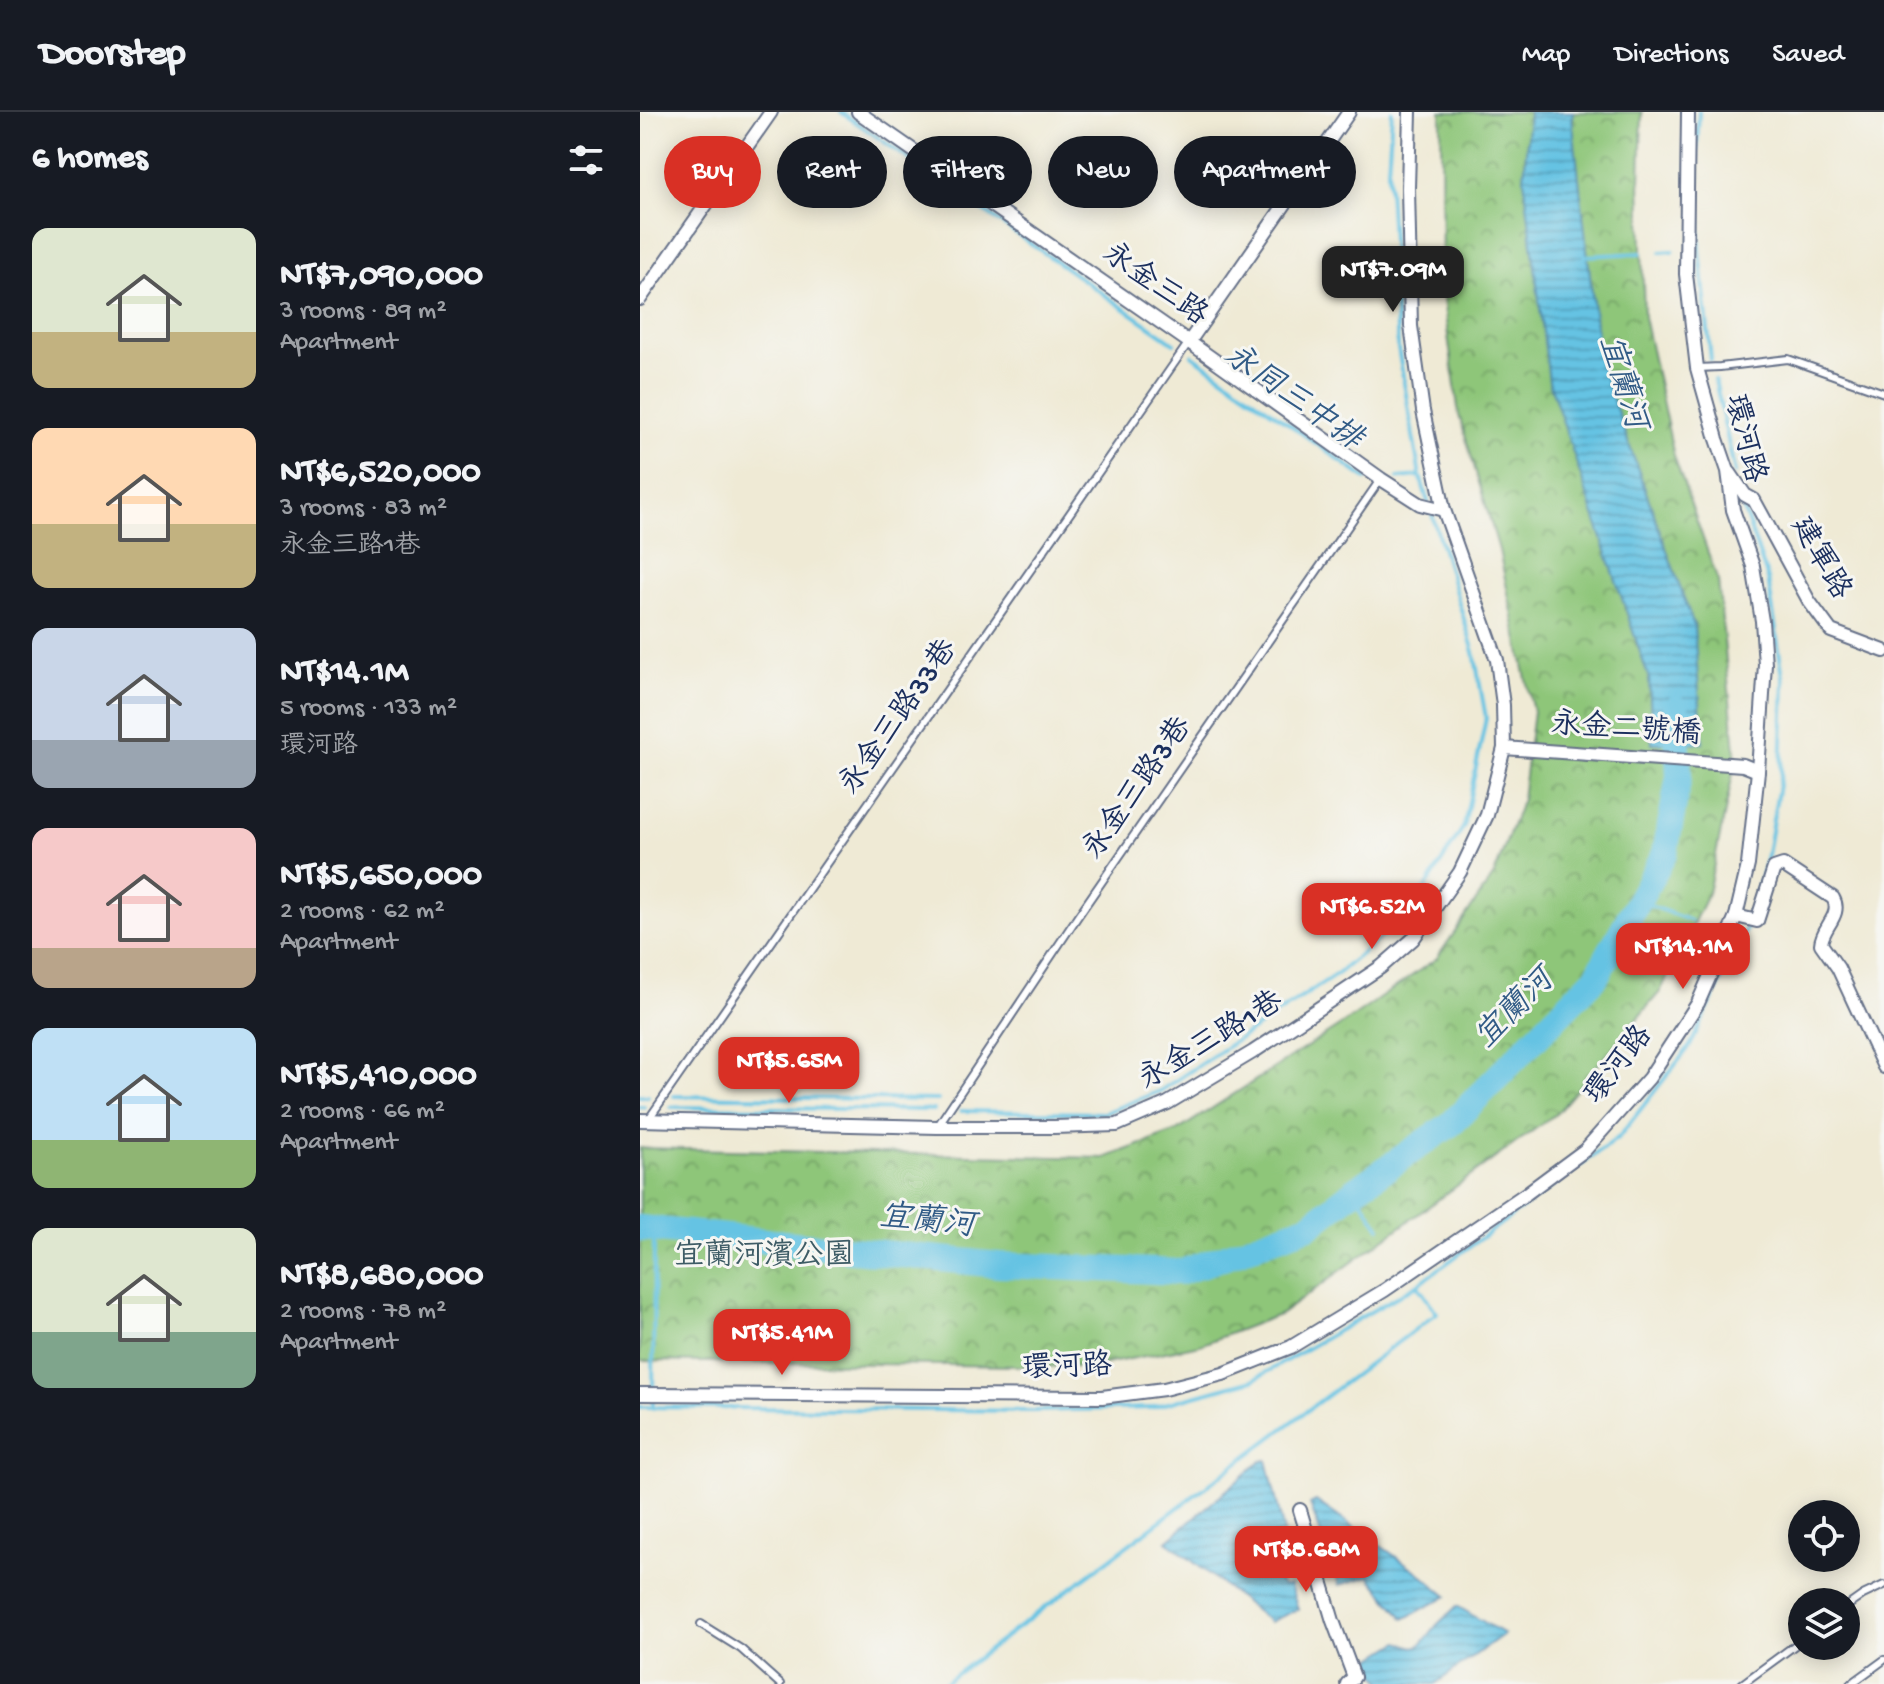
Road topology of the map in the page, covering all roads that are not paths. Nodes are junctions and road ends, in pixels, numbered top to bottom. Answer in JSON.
{"nodes":[{"id":1,"x":771,"y":112,"type":"edge"},
{"id":2,"x":858,"y":112,"type":"edge"},
{"id":3,"x":1349,"y":112,"type":"edge"},
{"id":4,"x":1410,"y":112,"type":"edge"},
{"id":5,"x":1688,"y":112,"type":"edge"},
{"id":6,"x":640,"y":299,"type":"edge"},
{"id":7,"x":1189,"y":342,"type":"junction"},
{"id":8,"x":1697,"y":368,"type":"junction"},
{"id":9,"x":1884,"y":393,"type":"edge"},
{"id":10,"x":1728,"y":471,"type":"junction"},
{"id":11,"x":1381,"y":479,"type":"junction"},
{"id":12,"x":1444,"y":510,"type":"junction"},
{"id":13,"x":1884,"y":651,"type":"edge"},
{"id":14,"x":1504,"y":748,"type":"junction"},
{"id":15,"x":1758,"y":771,"type":"junction"},
{"id":16,"x":1736,"y":916,"type":"junction"},
{"id":17,"x":1884,"y":1067,"type":"edge"},
{"id":18,"x":644,"y":1120,"type":"edge"},
{"id":19,"x":937,"y":1127,"type":"junction"},
{"id":20,"x":640,"y":1394,"type":"edge"},
{"id":21,"x":1300,"y":1510,"type":"dead end"},
{"id":22,"x":1884,"y":1585,"type":"edge"},
{"id":23,"x":1860,"y":1597,"type":"edge"},
{"id":24,"x":701,"y":1624,"type":"dead end"},
{"id":25,"x":1788,"y":1650,"type":"edge"},
{"id":26,"x":1884,"y":1660,"type":"edge"},
{"id":27,"x":780,"y":1684,"type":"edge"},
{"id":28,"x":1347,"y":1684,"type":"edge"},
{"id":29,"x":1742,"y":1684,"type":"edge"},
{"id":30,"x":1851,"y":1684,"type":"edge"}],
"edges":[{"from":1,"to":6,"type":"street"},
{"from":2,"to":7,"type":"street","name":"永金三路"},
{"from":3,"to":7,"type":"street"},
{"from":4,"to":12,"type":"street","name":"永金三路1巷"},
{"from":5,"to":8,"type":"street","name":"環河路"},
{"from":7,"to":11,"type":"street","name":"永金三路"},
{"from":7,"to":18,"type":"lane","name":"永金三路33巷"},
{"from":8,"to":9,"type":"lane"},
{"from":8,"to":10,"type":"street","name":"環河路"},
{"from":10,"to":13,"type":"street","name":"建軍路"},
{"from":10,"to":15,"type":"street","name":"環河路"},
{"from":11,"to":12,"type":"street","name":"永金三路"},
{"from":11,"to":19,"type":"lane","name":"永金三路3巷"},
{"from":12,"to":14,"type":"street","name":"永金三路1巷"},
{"from":14,"to":15,"type":"street","name":"永金二號橋"},
{"from":14,"to":19,"type":"street","name":"永金三路1巷"},
{"from":15,"to":16,"type":"street","name":"環河路"},
{"from":16,"to":17,"type":"street"},
{"from":16,"to":20,"type":"street","name":"環河路"},
{"from":18,"to":19,"type":"street","name":"永金三路1巷"},
{"from":21,"to":28,"type":"street"},
{"from":22,"to":23,"type":"lane"},
{"from":24,"to":27,"type":"lane"},
{"from":25,"to":29,"type":"lane"},
{"from":26,"to":30,"type":"lane"}]}
